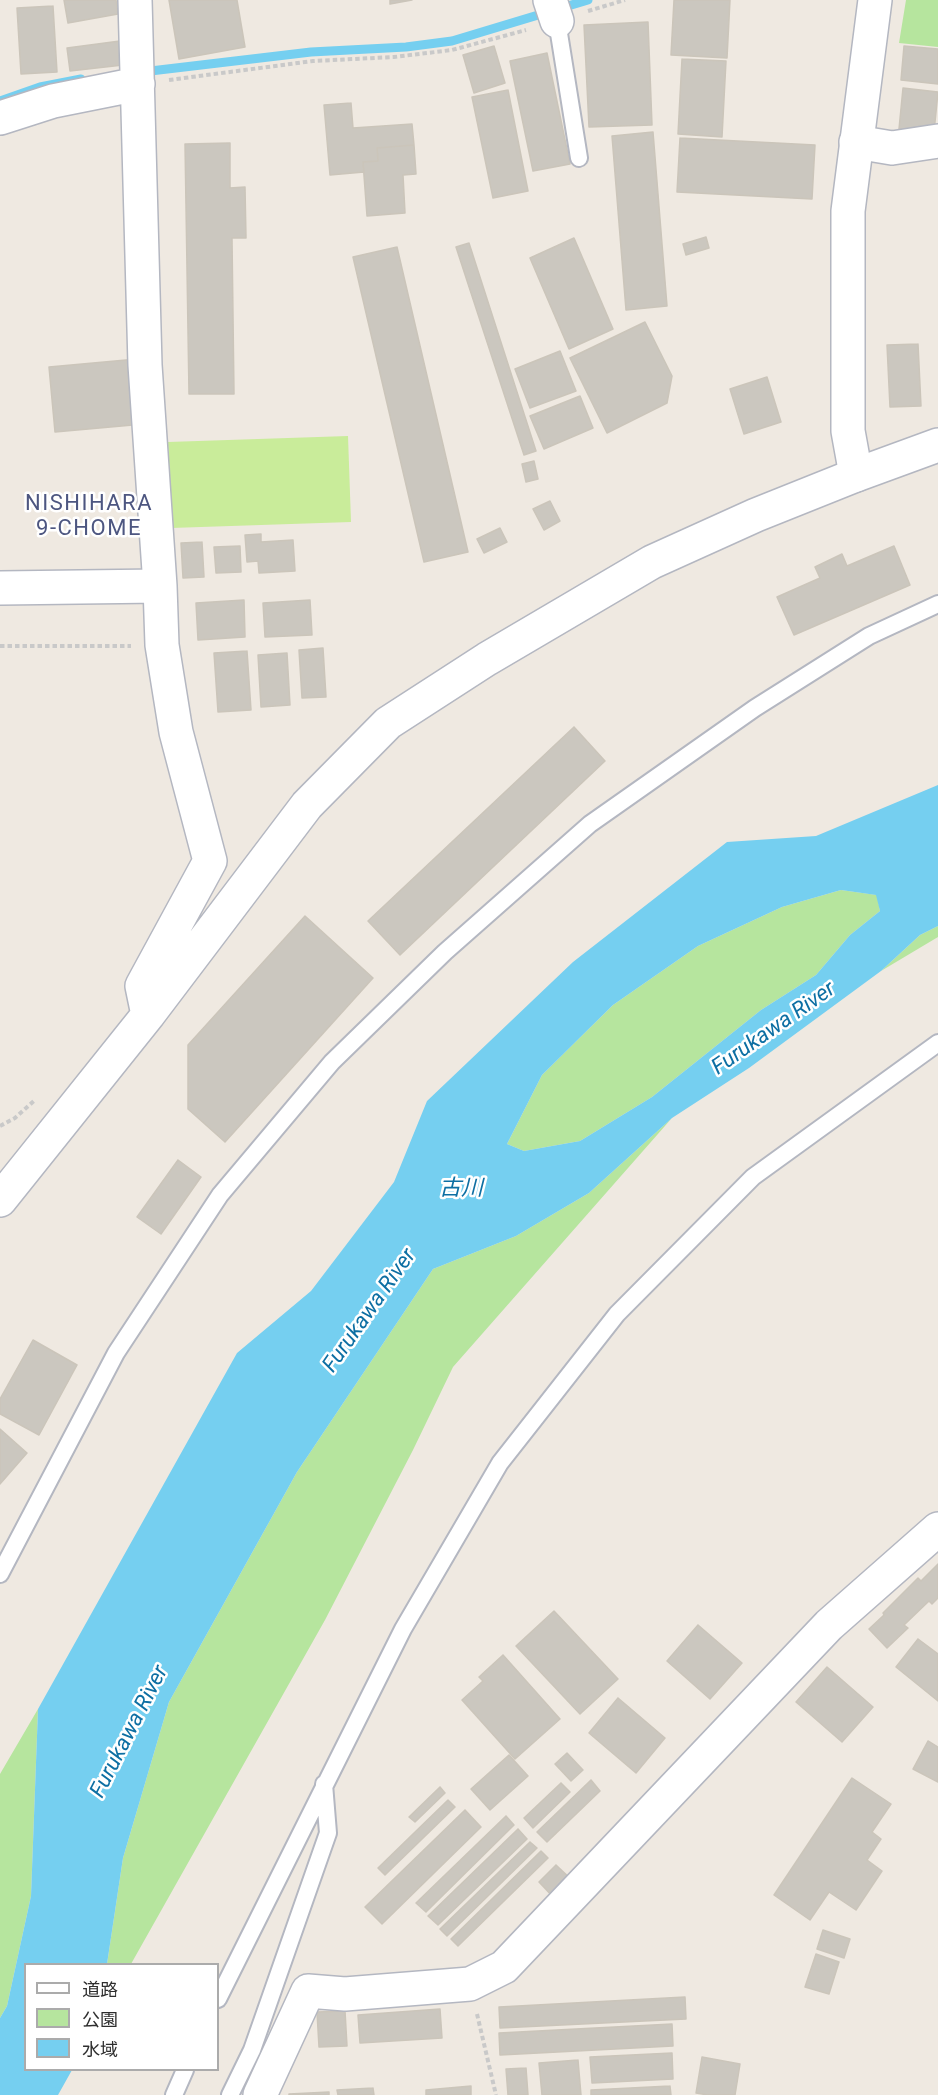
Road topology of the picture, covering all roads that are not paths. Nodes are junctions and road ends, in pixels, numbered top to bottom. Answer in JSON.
{"nodes":[{"id":1,"x":135,"y":0,"type":"edge"},
{"id":2,"x":875,"y":0,"type":"edge"},
{"id":3,"x":553,"y":7,"type":"edge"},
{"id":4,"x":138,"y":73,"type":"junction"},
{"id":5,"x":0,"y":118,"type":"edge"},
{"id":6,"x":938,"y":141,"type":"edge"},
{"id":7,"x":856,"y":142,"type":"junction"},
{"id":8,"x":579,"y":158,"type":"dead end"},
{"id":9,"x":938,"y":445,"type":"edge"},
{"id":10,"x":856,"y":475,"type":"junction"},
{"id":11,"x":160,"y":586,"type":"junction"},
{"id":12,"x":0,"y":588,"type":"edge"},
{"id":13,"x":938,"y":604,"type":"edge"},
{"id":14,"x":148,"y":1015,"type":"junction"},
{"id":15,"x":938,"y":1043,"type":"edge"},
{"id":16,"x":0,"y":1200,"type":"edge"},
{"id":17,"x":938,"y":1529,"type":"edge"},
{"id":18,"x":0,"y":1574,"type":"edge"},
{"id":19,"x":324,"y":1783,"type":"junction"},
{"id":20,"x":219,"y":1997,"type":"edge"},
{"id":21,"x":185,"y":2071,"type":"edge"},
{"id":22,"x":174,"y":2095,"type":"edge"},
{"id":23,"x":230,"y":2095,"type":"edge"},
{"id":24,"x":260,"y":2095,"type":"edge"}],
"edges":[{"from":1,"to":4,"type":"street"},
{"from":2,"to":7,"type":"street"},
{"from":3,"to":8,"type":"lane"},
{"from":4,"to":5,"type":"street"},
{"from":4,"to":11,"type":"street"},
{"from":6,"to":7,"type":"street"},
{"from":7,"to":10,"type":"street"},
{"from":9,"to":10,"type":"street"},
{"from":10,"to":14,"type":"street"},
{"from":11,"to":12,"type":"street"},
{"from":11,"to":14,"type":"street"},
{"from":13,"to":18,"type":"lane"},
{"from":14,"to":16,"type":"street"},
{"from":15,"to":19,"type":"lane"},
{"from":17,"to":24,"type":"street"},
{"from":19,"to":20,"type":"lane"},
{"from":19,"to":23,"type":"lane"},
{"from":21,"to":22,"type":"lane"}]}
